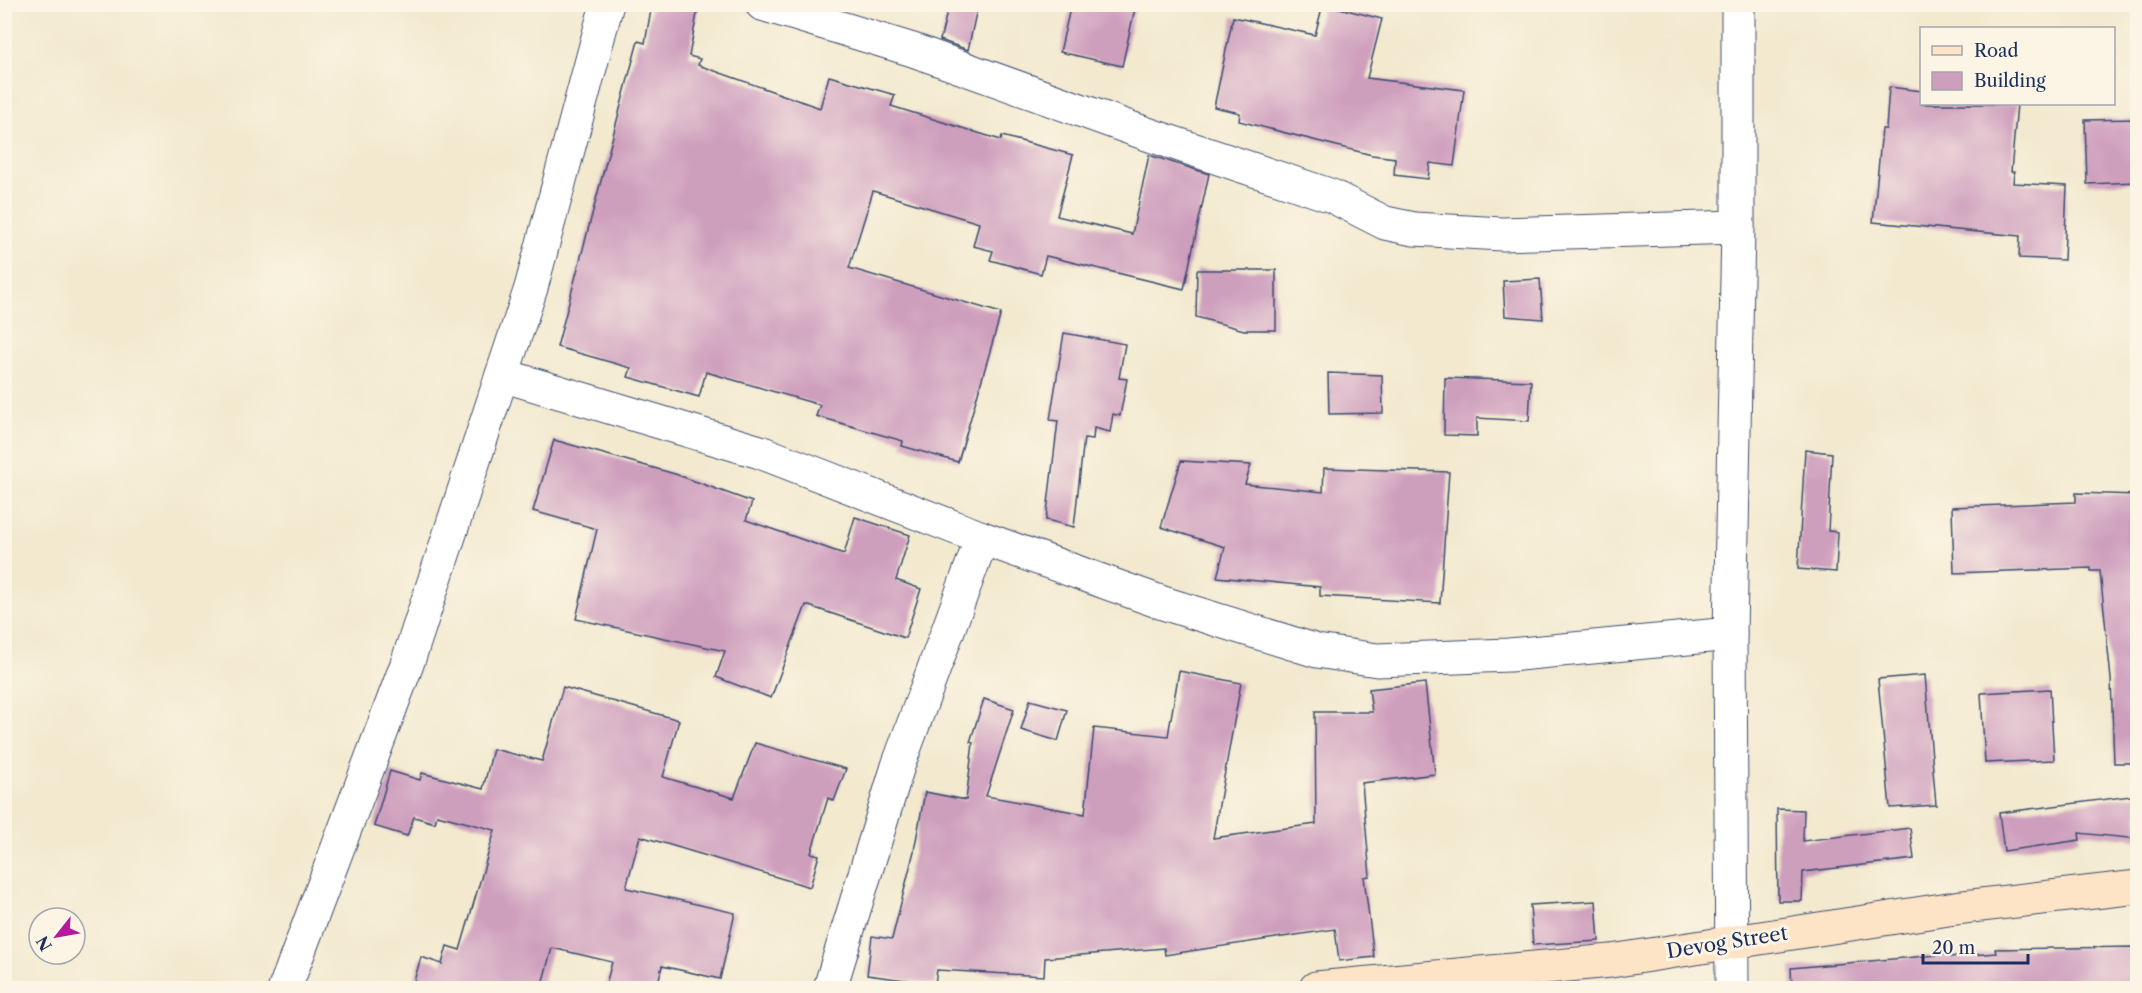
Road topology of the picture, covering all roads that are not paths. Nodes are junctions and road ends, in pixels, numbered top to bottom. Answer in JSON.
{"nodes":[{"id":1,"x":607,"y":4,"type":"edge"},
{"id":2,"x":762,"y":4,"type":"edge"},
{"id":3,"x":1738,"y":4,"type":"edge"},
{"id":4,"x":1738,"y":227,"type":"junction"},
{"id":5,"x":502,"y":375,"type":"junction"},
{"id":6,"x":982,"y":538,"type":"junction"},
{"id":7,"x":1730,"y":634,"type":"junction"},
{"id":8,"x":2138,"y":887,"type":"edge"},
{"id":9,"x":1732,"y":940,"type":"junction"},
{"id":10,"x":285,"y":988,"type":"edge"},
{"id":11,"x":830,"y":988,"type":"edge"},
{"id":12,"x":1316,"y":988,"type":"edge"},
{"id":13,"x":1732,"y":988,"type":"edge"}],
"edges":[{"from":1,"to":5,"type":"street"},
{"from":2,"to":4,"type":"street"},
{"from":3,"to":4,"type":"street"},
{"from":4,"to":7,"type":"street"},
{"from":5,"to":6,"type":"street"},
{"from":5,"to":10,"type":"street"},
{"from":6,"to":7,"type":"street"},
{"from":6,"to":11,"type":"street"},
{"from":7,"to":9,"type":"street"},
{"from":8,"to":9,"type":"street","name":"Devog Street"},
{"from":9,"to":12,"type":"street","name":"Devog Street"},
{"from":9,"to":13,"type":"street"}]}
